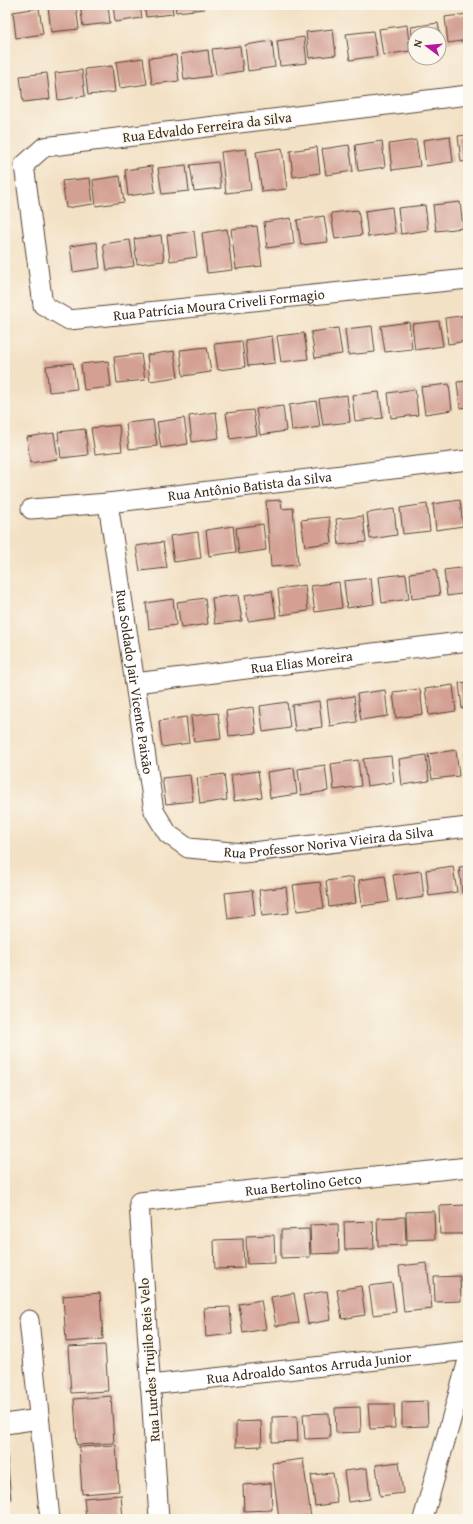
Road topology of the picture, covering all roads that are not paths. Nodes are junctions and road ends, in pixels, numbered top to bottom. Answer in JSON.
{"nodes":[{"id":1,"x":468,"y":96,"type":"edge"},
{"id":2,"x":34,"y":235,"type":"joint"},
{"id":3,"x":468,"y":279,"type":"edge"},
{"id":4,"x":468,"y":460,"type":"edge"},
{"id":5,"x":108,"y":503,"type":"junction"},
{"id":6,"x":31,"y":509,"type":"dead end"},
{"id":7,"x":468,"y":641,"type":"edge"},
{"id":8,"x":135,"y":684,"type":"junction"},
{"id":9,"x":468,"y":827,"type":"edge"},
{"id":10,"x":188,"y":848,"type":"joint"},
{"id":11,"x":468,"y":1167,"type":"edge"},
{"id":12,"x":139,"y":1202,"type":"joint"},
{"id":13,"x":29,"y":1320,"type":"dead end"},
{"id":14,"x":468,"y":1350,"type":"edge"},
{"id":15,"x":468,"y":1360,"type":"edge"},
{"id":16,"x":150,"y":1385,"type":"junction"},
{"id":17,"x":40,"y":1419,"type":"junction"},
{"id":18,"x":5,"y":1424,"type":"edge"},
{"id":19,"x":50,"y":1519,"type":"edge"},
{"id":20,"x":159,"y":1519,"type":"edge"},
{"id":21,"x":423,"y":1519,"type":"edge"}],
"edges":[{"from":1,"to":2,"type":"street","name":"Rua Edvaldo Ferreira da Silva"},
{"from":2,"to":3,"type":"street","name":"Rua Patrícia Moura Criveli Formagio"},
{"from":4,"to":5,"type":"street","name":"Rua Antônio Batista da Silva"},
{"from":5,"to":6,"type":"street","name":"Rua Antônio Batista da Silva"},
{"from":5,"to":8,"type":"street","name":"Rua Soldado Jair Vicente Paixão"},
{"from":7,"to":8,"type":"street","name":"Rua Elias Moreira"},
{"from":8,"to":10,"type":"street","name":"Rua Soldado Jair Vicente Paixão"},
{"from":9,"to":10,"type":"street","name":"Rua Professor Noriva Vieira da Silva"},
{"from":11,"to":12,"type":"street","name":"Rua Bertolino Getco"},
{"from":12,"to":16,"type":"street","name":"Rua Lurdes Trujilo Reis Velo"},
{"from":13,"to":17,"type":"street"},
{"from":14,"to":16,"type":"street","name":"Rua Adroaldo Santos Arruda Junior"},
{"from":15,"to":21,"type":"street"},
{"from":16,"to":20,"type":"street","name":"Rua Lurdes Trujilo Reis Velo"},
{"from":17,"to":18,"type":"street"},
{"from":17,"to":19,"type":"street"}]}
